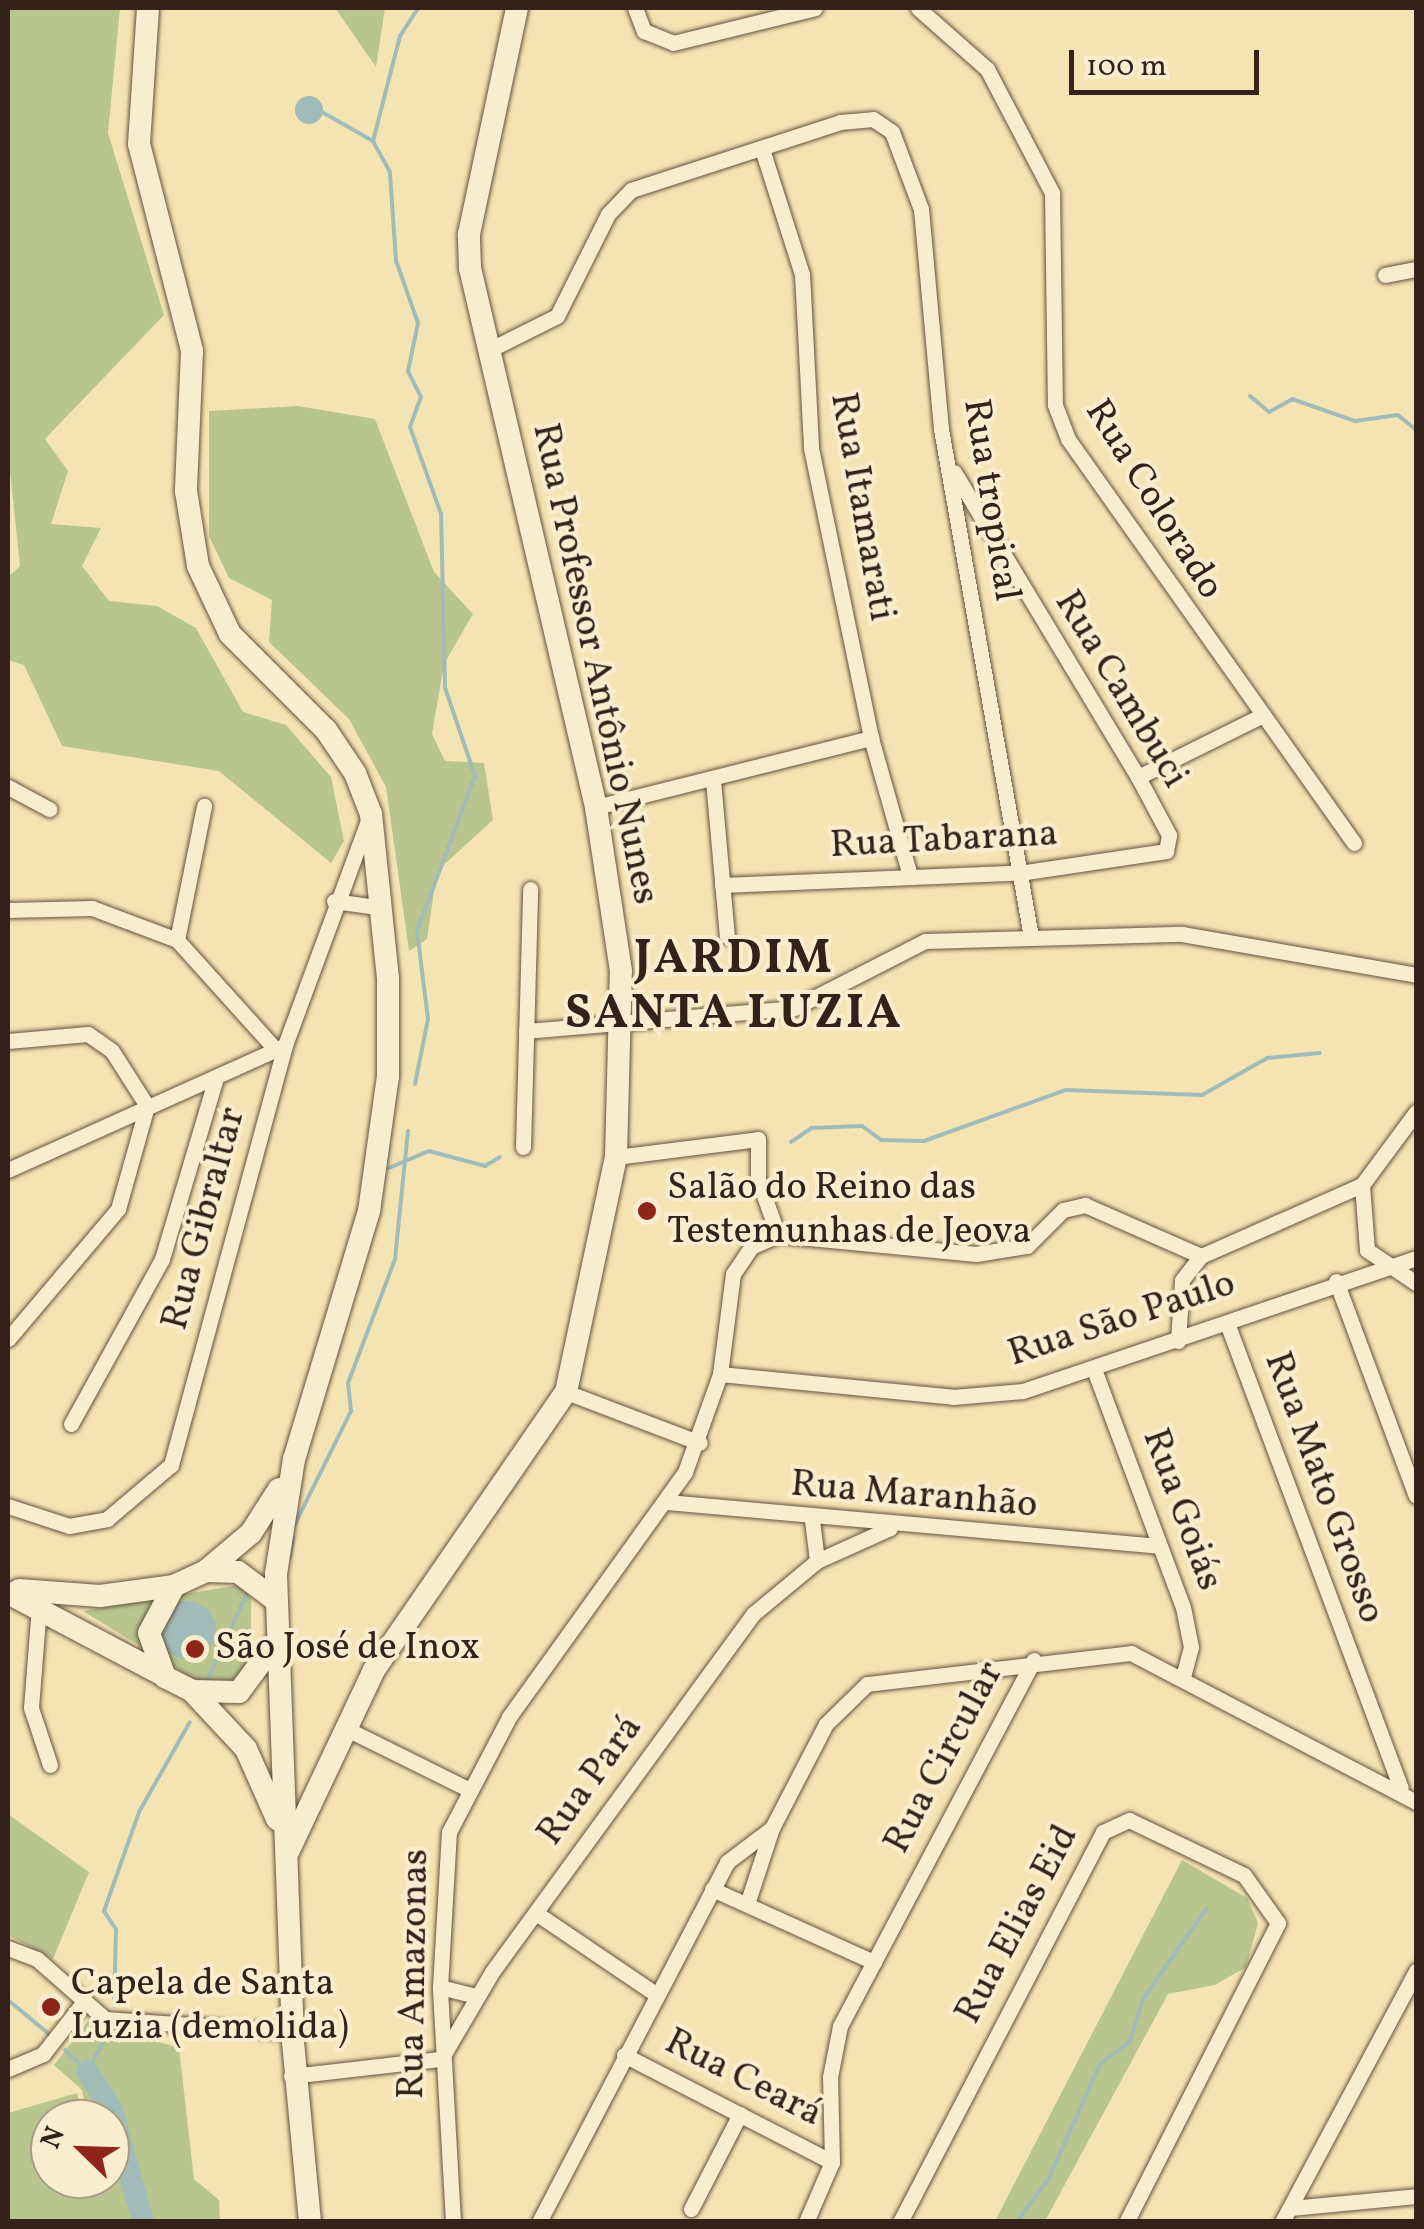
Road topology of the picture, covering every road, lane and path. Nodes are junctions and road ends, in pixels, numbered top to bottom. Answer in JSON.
{"nodes":[{"id":1,"x":148,"y":8,"type":"edge"},
{"id":2,"x":517,"y":8,"type":"edge"},
{"id":3,"x":635,"y":8,"type":"edge"},
{"id":4,"x":815,"y":8,"type":"edge"},
{"id":5,"x":918,"y":8,"type":"edge"},
{"id":6,"x":762,"y":149,"type":"junction"},
{"id":7,"x":1416,"y":269,"type":"edge"},
{"id":8,"x":1385,"y":275,"type":"dead end"},
{"id":9,"x":489,"y":350,"type":"junction"},
{"id":10,"x":947,"y":460,"type":"junction"},
{"id":11,"x":1263,"y":715,"type":"junction"},
{"id":12,"x":870,"y":738,"type":"junction"},
{"id":13,"x":1138,"y":777,"type":"junction"},
{"id":14,"x":713,"y":780,"type":"junction"},
{"id":15,"x":8,"y":787,"type":"edge"},
{"id":16,"x":204,"y":806,"type":"dead end"},
{"id":17,"x":596,"y":807,"type":"junction"},
{"id":18,"x":49,"y":809,"type":"dead end"},
{"id":19,"x":371,"y":814,"type":"junction"},
{"id":20,"x":1354,"y":843,"type":"dead end"},
{"id":21,"x":1166,"y":851,"type":"joint"},
{"id":22,"x":1026,"y":872,"type":"junction"},
{"id":23,"x":910,"y":876,"type":"junction"},
{"id":24,"x":722,"y":885,"type":"junction"},
{"id":25,"x":530,"y":889,"type":"dead end"},
{"id":26,"x":334,"y":901,"type":"junction"},
{"id":27,"x":382,"y":908,"type":"junction"},
{"id":28,"x":8,"y":910,"type":"edge"},
{"id":29,"x":727,"y":936,"type":"dead end"},
{"id":30,"x":1031,"y":937,"type":"junction"},
{"id":31,"x":177,"y":940,"type":"junction"},
{"id":32,"x":1416,"y":975,"type":"edge"},
{"id":33,"x":624,"y":1030,"type":"junction"},
{"id":34,"x":526,"y":1031,"type":"junction"},
{"id":35,"x":8,"y":1041,"type":"edge"},
{"id":36,"x":280,"y":1048,"type":"junction"},
{"id":37,"x":216,"y":1078,"type":"junction"},
{"id":38,"x":147,"y":1106,"type":"junction"},
{"id":39,"x":1416,"y":1112,"type":"edge"},
{"id":40,"x":523,"y":1147,"type":"dead end"},
{"id":41,"x":616,"y":1157,"type":"junction"},
{"id":42,"x":8,"y":1170,"type":"edge"},
{"id":43,"x":1362,"y":1185,"type":"junction"},
{"id":44,"x":778,"y":1234,"type":"junction"},
{"id":45,"x":1201,"y":1256,"type":"junction"},
{"id":46,"x":1416,"y":1258,"type":"edge"},
{"id":47,"x":1382,"y":1265,"type":"junction"},
{"id":48,"x":1336,"y":1282,"type":"junction"},
{"id":49,"x":1416,"y":1284,"type":"edge"},
{"id":50,"x":1226,"y":1322,"type":"junction"},
{"id":51,"x":8,"y":1339,"type":"edge"},
{"id":52,"x":1178,"y":1341,"type":"junction"},
{"id":53,"x":1095,"y":1372,"type":"junction"},
{"id":54,"x":720,"y":1374,"type":"junction"},
{"id":55,"x":566,"y":1392,"type":"junction"},
{"id":56,"x":71,"y":1424,"type":"dead end"},
{"id":57,"x":700,"y":1443,"type":"junction"},
{"id":58,"x":294,"y":1458,"type":"junction"},
{"id":59,"x":1416,"y":1496,"type":"edge"},
{"id":60,"x":667,"y":1502,"type":"junction"},
{"id":61,"x":8,"y":1506,"type":"edge"},
{"id":62,"x":812,"y":1520,"type":"junction"},
{"id":63,"x":890,"y":1528,"type":"junction"},
{"id":64,"x":1156,"y":1546,"type":"junction"},
{"id":65,"x":816,"y":1561,"type":"junction"},
{"id":66,"x":206,"y":1570,"type":"junction"},
{"id":67,"x":174,"y":1586,"type":"junction"},
{"id":68,"x":8,"y":1591,"type":"edge"},
{"id":69,"x":274,"y":1599,"type":"junction"},
{"id":70,"x":38,"y":1606,"type":"junction"},
{"id":71,"x":275,"y":1643,"type":"junction"},
{"id":72,"x":1034,"y":1660,"type":"junction"},
{"id":73,"x":1184,"y":1674,"type":"junction"},
{"id":74,"x":165,"y":1676,"type":"junction"},
{"id":75,"x":192,"y":1691,"type":"junction"},
{"id":76,"x":346,"y":1728,"type":"junction"},
{"id":77,"x":50,"y":1765,"type":"dead end"},
{"id":78,"x":283,"y":1787,"type":"junction"},
{"id":79,"x":466,"y":1788,"type":"junction"},
{"id":80,"x":1400,"y":1788,"type":"junction"},
{"id":81,"x":319,"y":1790,"type":"junction"},
{"id":82,"x":1416,"y":1802,"type":"edge"},
{"id":83,"x":772,"y":1828,"type":"junction"},
{"id":84,"x":285,"y":1852,"type":"junction"},
{"id":85,"x":712,"y":1889,"type":"junction"},
{"id":86,"x":749,"y":1898,"type":"junction"},
{"id":87,"x":536,"y":1913,"type":"junction"},
{"id":88,"x":8,"y":1948,"type":"edge"},
{"id":89,"x":874,"y":1962,"type":"junction"},
{"id":90,"x":1416,"y":1971,"type":"edge"},
{"id":91,"x":440,"y":1987,"type":"junction"},
{"id":92,"x":654,"y":1993,"type":"junction"},
{"id":93,"x":476,"y":1996,"type":"junction"},
{"id":94,"x":83,"y":2003,"type":"junction"},
{"id":95,"x":293,"y":2041,"type":"junction"},
{"id":96,"x":624,"y":2055,"type":"junction"},
{"id":97,"x":442,"y":2059,"type":"junction"},
{"id":98,"x":8,"y":2069,"type":"edge"},
{"id":99,"x":295,"y":2076,"type":"junction"},
{"id":100,"x":740,"y":2114,"type":"junction"},
{"id":101,"x":832,"y":2162,"type":"junction"},
{"id":102,"x":1416,"y":2196,"type":"edge"},
{"id":103,"x":691,"y":2209,"type":"dead end"},
{"id":104,"x":1286,"y":2215,"type":"edge"},
{"id":105,"x":294,"y":2222,"type":"edge"},
{"id":106,"x":310,"y":2222,"type":"edge"},
{"id":107,"x":453,"y":2222,"type":"edge"},
{"id":108,"x":539,"y":2222,"type":"edge"},
{"id":109,"x":806,"y":2222,"type":"edge"},
{"id":110,"x":900,"y":2222,"type":"edge"},
{"id":111,"x":1126,"y":2222,"type":"edge"}],
"edges":[{"from":1,"to":19,"type":"main road"},
{"from":2,"to":9,"type":"main road","name":"Rua Professor Antônio Nunes"},
{"from":3,"to":4,"type":"street"},
{"from":5,"to":11,"type":"street","name":"Rua Colorado"},
{"from":6,"to":9,"type":"street"},
{"from":6,"to":10,"type":"street","name":"Rua tropical"},
{"from":6,"to":12,"type":"street","name":"Rua Itamarati"},
{"from":7,"to":8,"type":"street"},
{"from":9,"to":17,"type":"main road","name":"Rua Professor Antônio Nunes"},
{"from":10,"to":13,"type":"street","name":"Rua Cambuci"},
{"from":10,"to":22,"type":"street","name":"Rua tropical"},
{"from":11,"to":13,"type":"street"},
{"from":11,"to":20,"type":"street","name":"Rua Colorado"},
{"from":12,"to":14,"type":"street"},
{"from":12,"to":23,"type":"street","name":"Rua Itamarati"},
{"from":13,"to":21,"type":"street","name":"Rua Cambuci"},
{"from":14,"to":17,"type":"street"},
{"from":14,"to":24,"type":"street"},
{"from":15,"to":18,"type":"street"},
{"from":16,"to":31,"type":"street"},
{"from":17,"to":33,"type":"main road","name":"Rua Professor Antônio Nunes"},
{"from":19,"to":26,"type":"street","name":"Rua Gibraltar"},
{"from":19,"to":27,"type":"main road"},
{"from":21,"to":22,"type":"street","name":"Rua Tabarana"},
{"from":22,"to":23,"type":"street","name":"Rua Tabarana"},
{"from":22,"to":30,"type":"street","name":"Rua tropical"},
{"from":23,"to":24,"type":"street","name":"Rua Tabarana"},
{"from":24,"to":29,"type":"street"},
{"from":25,"to":34,"type":"street"},
{"from":26,"to":27,"type":"street"},
{"from":26,"to":36,"type":"street","name":"Rua Gibraltar"},
{"from":27,"to":58,"type":"main road"},
{"from":28,"to":31,"type":"street"},
{"from":30,"to":32,"type":"street"},
{"from":30,"to":33,"type":"street"},
{"from":31,"to":36,"type":"street"},
{"from":33,"to":34,"type":"street"},
{"from":33,"to":41,"type":"main road","name":"Rua Professor Antônio Nunes"},
{"from":34,"to":40,"type":"street"},
{"from":35,"to":38,"type":"street"},
{"from":36,"to":37,"type":"street"},
{"from":36,"to":61,"type":"street","name":"Rua Gibraltar"},
{"from":37,"to":38,"type":"street"},
{"from":37,"to":56,"type":"street"},
{"from":38,"to":42,"type":"street"},
{"from":38,"to":51,"type":"street"},
{"from":39,"to":43,"type":"street"},
{"from":41,"to":44,"type":"street"},
{"from":41,"to":55,"type":"main road","name":"Rua Professor Antônio Nunes"},
{"from":43,"to":45,"type":"street"},
{"from":43,"to":47,"type":"street"},
{"from":44,"to":45,"type":"street"},
{"from":44,"to":54,"type":"street","name":"Rua Amazonas"},
{"from":45,"to":52,"type":"street"},
{"from":46,"to":47,"type":"street","name":"Rua São Paulo"},
{"from":47,"to":48,"type":"street","name":"Rua São Paulo"},
{"from":47,"to":49,"type":"street"},
{"from":48,"to":50,"type":"street","name":"Rua São Paulo"},
{"from":48,"to":59,"type":"street"},
{"from":50,"to":52,"type":"street","name":"Rua São Paulo"},
{"from":50,"to":80,"type":"street","name":"Rua Mato Grosso"},
{"from":52,"to":53,"type":"street","name":"Rua São Paulo"},
{"from":53,"to":54,"type":"street","name":"Rua São Paulo"},
{"from":53,"to":64,"type":"street","name":"Rua Goiás"},
{"from":54,"to":57,"type":"street","name":"Rua Amazonas"},
{"from":55,"to":57,"type":"street"},
{"from":55,"to":76,"type":"main road","name":"Rua Professor Antônio Nunes"},
{"from":57,"to":60,"type":"street","name":"Rua Amazonas"},
{"from":58,"to":66,"type":"main road"},
{"from":58,"to":69,"type":"main road"},
{"from":60,"to":62,"type":"street","name":"Rua Maranhão"},
{"from":60,"to":79,"type":"street","name":"Rua Amazonas"},
{"from":62,"to":63,"type":"street","name":"Rua Maranhão"},
{"from":62,"to":65,"type":"street"},
{"from":63,"to":64,"type":"street","name":"Rua Maranhão"},
{"from":63,"to":65,"type":"street","name":"Rua Pará"},
{"from":64,"to":73,"type":"street","name":"Rua Goiás"},
{"from":65,"to":87,"type":"street","name":"Rua Pará"},
{"from":66,"to":67,"type":"main road"},
{"from":66,"to":69,"type":"main road"},
{"from":67,"to":68,"type":"main road"},
{"from":67,"to":74,"type":"main road"},
{"from":68,"to":70,"type":"main road"},
{"from":69,"to":71,"type":"main road"},
{"from":70,"to":74,"type":"main road"},
{"from":70,"to":77,"type":"street"},
{"from":71,"to":75,"type":"main road"},
{"from":71,"to":78,"type":"main road"},
{"from":72,"to":73,"type":"street","name":"Rua Circular"},
{"from":72,"to":83,"type":"street"},
{"from":72,"to":89,"type":"street","name":"Rua Circular"},
{"from":73,"to":80,"type":"street","name":"Rua Circular"},
{"from":74,"to":75,"type":"main road"},
{"from":75,"to":84,"type":"main road"},
{"from":76,"to":79,"type":"street"},
{"from":76,"to":81,"type":"main road","name":"Rua Professor Antônio Nunes"},
{"from":78,"to":81,"type":"main road"},
{"from":78,"to":84,"type":"main road"},
{"from":79,"to":91,"type":"street","name":"Rua Amazonas"},
{"from":80,"to":82,"type":"street","name":"Rua Circular"},
{"from":81,"to":84,"type":"main road","name":"Rua Professor Antônio Nunes"},
{"from":83,"to":85,"type":"street"},
{"from":83,"to":86,"type":"street"},
{"from":84,"to":95,"type":"main road"},
{"from":85,"to":86,"type":"street"},
{"from":85,"to":92,"type":"street"},
{"from":86,"to":89,"type":"street"},
{"from":87,"to":92,"type":"street"},
{"from":87,"to":93,"type":"street","name":"Rua Pará"},
{"from":88,"to":94,"type":"street"},
{"from":89,"to":101,"type":"street","name":"Rua Circular"},
{"from":90,"to":104,"type":"street"},
{"from":91,"to":93,"type":"street"},
{"from":91,"to":97,"type":"street","name":"Rua Amazonas"},
{"from":92,"to":96,"type":"street"},
{"from":93,"to":97,"type":"street","name":"Rua Pará"},
{"from":94,"to":95,"type":"street"},
{"from":94,"to":98,"type":"street"},
{"from":95,"to":99,"type":"main road"},
{"from":96,"to":100,"type":"street","name":"Rua Ceará"},
{"from":96,"to":108,"type":"street"},
{"from":97,"to":99,"type":"street"},
{"from":97,"to":107,"type":"street","name":"Rua Amazonas"},
{"from":99,"to":105,"type":"main road"},
{"from":99,"to":106,"type":"main road"},
{"from":100,"to":101,"type":"street","name":"Rua Ceará"},
{"from":100,"to":103,"type":"street"},
{"from":101,"to":109,"type":"street","name":"Rua Circular"},
{"from":102,"to":104,"type":"street"},
{"from":110,"to":111,"type":"street","name":"Rua Elias Eid"}]}
